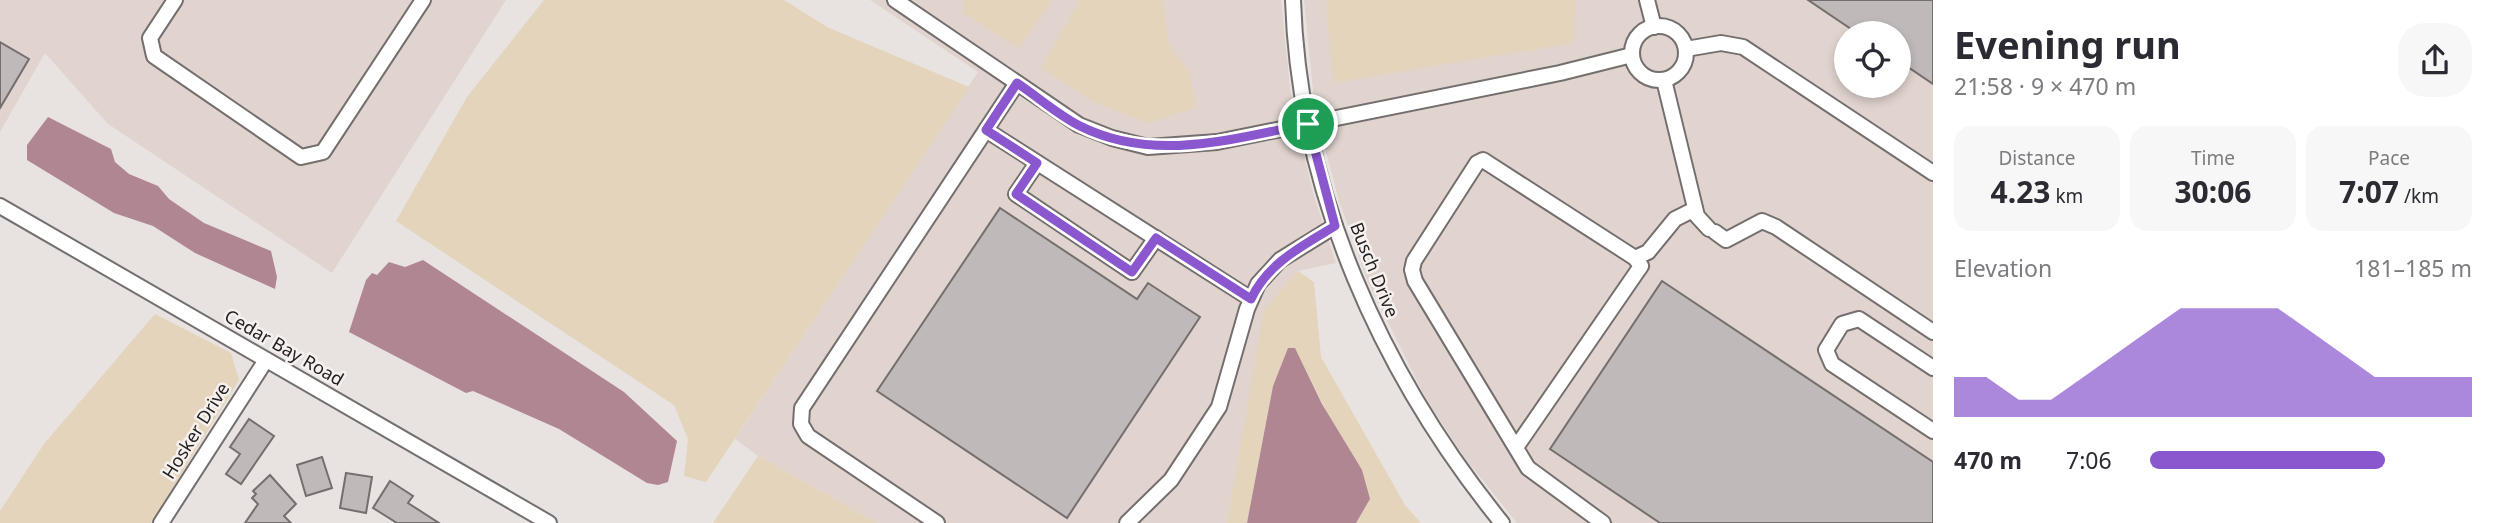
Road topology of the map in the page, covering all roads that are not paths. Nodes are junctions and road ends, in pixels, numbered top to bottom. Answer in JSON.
{"nodes":[{"id":1,"x":174,"y":0,"type":"edge"},
{"id":2,"x":424,"y":0,"type":"edge"},
{"id":3,"x":895,"y":0,"type":"edge"},
{"id":4,"x":1293,"y":0,"type":"edge"},
{"id":5,"x":1647,"y":0,"type":"edge"},
{"id":6,"x":1654,"y":27,"type":"junction"},
{"id":7,"x":1686,"y":50,"type":"junction"},
{"id":8,"x":1632,"y":55,"type":"junction"},
{"id":9,"x":1664,"y":80,"type":"junction"},
{"id":10,"x":1017,"y":83,"type":"junction"},
{"id":11,"x":1308,"y":124,"type":"junction"},
{"id":12,"x":986,"y":130,"type":"junction"},
{"id":13,"x":1037,"y":163,"type":"junction"},
{"id":14,"x":1933,"y":173,"type":"edge"},
{"id":15,"x":0,"y":206,"type":"edge"},
{"id":16,"x":1695,"y":209,"type":"junction"},
{"id":17,"x":1335,"y":226,"type":"junction"},
{"id":18,"x":1156,"y":238,"type":"junction"},
{"id":19,"x":1635,"y":258,"type":"junction"},
{"id":20,"x":1251,"y":299,"type":"junction"},
{"id":21,"x":1933,"y":332,"type":"edge"},
{"id":22,"x":266,"y":360,"type":"junction"},
{"id":23,"x":1933,"y":368,"type":"edge"},
{"id":24,"x":1933,"y":431,"type":"edge"},
{"id":25,"x":1517,"y":446,"type":"junction"},
{"id":26,"x":161,"y":523,"type":"edge"},
{"id":27,"x":549,"y":523,"type":"edge"},
{"id":28,"x":937,"y":523,"type":"edge"},
{"id":29,"x":1127,"y":523,"type":"edge"},
{"id":30,"x":1502,"y":523,"type":"edge"},
{"id":31,"x":1603,"y":523,"type":"edge"}],
"edges":[{"from":1,"to":2,"type":"street"},
{"from":3,"to":10,"type":"street"},
{"from":4,"to":11,"type":"street","name":"Busch Drive"},
{"from":5,"to":6,"type":"street"},
{"from":6,"to":7,"type":"street"},
{"from":6,"to":8,"type":"street"},
{"from":7,"to":9,"type":"street"},
{"from":7,"to":14,"type":"street"},
{"from":8,"to":9,"type":"street"},
{"from":8,"to":11,"type":"street"},
{"from":9,"to":16,"type":"street"},
{"from":10,"to":11,"type":"street"},
{"from":10,"to":12,"type":"street"},
{"from":11,"to":17,"type":"street","name":"Busch Drive"},
{"from":12,"to":13,"type":"street"},
{"from":12,"to":28,"type":"street"},
{"from":13,"to":18,"type":"street"},
{"from":13,"to":18,"type":"street"},
{"from":15,"to":22,"type":"street","name":"Cedar Bay Road"},
{"from":16,"to":19,"type":"street"},
{"from":16,"to":21,"type":"street"},
{"from":17,"to":20,"type":"street"},
{"from":17,"to":30,"type":"street","name":"Busch Drive"},
{"from":18,"to":20,"type":"street"},
{"from":19,"to":25,"type":"street"},
{"from":19,"to":25,"type":"street"},
{"from":20,"to":29,"type":"street"},
{"from":22,"to":26,"type":"street","name":"Hosker Drive"},
{"from":22,"to":27,"type":"street","name":"Cedar Bay Road"},
{"from":23,"to":24,"type":"street"},
{"from":25,"to":31,"type":"street"}]}
